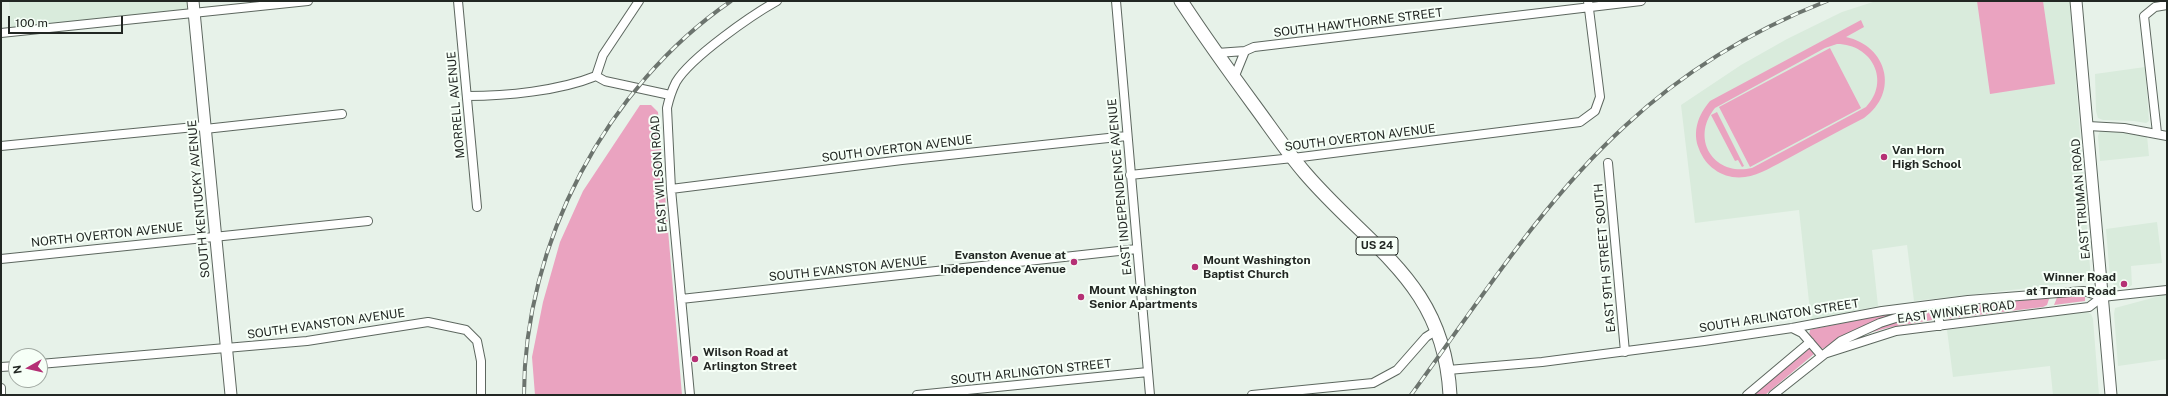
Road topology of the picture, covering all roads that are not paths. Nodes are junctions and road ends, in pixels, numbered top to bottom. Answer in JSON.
{"nodes":[{"id":1,"x":193,"y":1,"type":"edge"},
{"id":2,"x":308,"y":1,"type":"edge"},
{"id":3,"x":458,"y":1,"type":"edge"},
{"id":4,"x":639,"y":1,"type":"edge"},
{"id":5,"x":777,"y":1,"type":"edge"},
{"id":6,"x":1116,"y":1,"type":"edge"},
{"id":7,"x":1181,"y":1,"type":"edge"},
{"id":8,"x":1641,"y":1,"type":"edge"},
{"id":9,"x":2076,"y":1,"type":"edge"},
{"id":10,"x":1588,"y":4,"type":"edge"},
{"id":11,"x":2167,"y":5,"type":"edge"},
{"id":12,"x":194,"y":14,"type":"junction"},
{"id":13,"x":1,"y":33,"type":"edge"},
{"id":14,"x":1245,"y":51,"type":"junction"},
{"id":15,"x":1217,"y":54,"type":"junction"},
{"id":16,"x":596,"y":76,"type":"junction"},
{"id":17,"x":1234,"y":78,"type":"junction"},
{"id":18,"x":670,"y":95,"type":"junction"},
{"id":19,"x":466,"y":96,"type":"junction"},
{"id":20,"x":342,"y":114,"type":"dead end"},
{"id":21,"x":2088,"y":126,"type":"junction"},
{"id":22,"x":205,"y":127,"type":"junction"},
{"id":23,"x":2157,"y":133,"type":"junction"},
{"id":24,"x":1127,"y":136,"type":"junction"},
{"id":25,"x":2167,"y":136,"type":"edge"},
{"id":26,"x":1,"y":146,"type":"edge"},
{"id":27,"x":1293,"y":158,"type":"junction"},
{"id":28,"x":1608,"y":163,"type":"dead end"},
{"id":29,"x":1130,"y":175,"type":"junction"},
{"id":30,"x":671,"y":189,"type":"junction"},
{"id":31,"x":477,"y":207,"type":"dead end"},
{"id":32,"x":368,"y":221,"type":"dead end"},
{"id":33,"x":216,"y":236,"type":"junction"},
{"id":34,"x":1137,"y":250,"type":"junction"},
{"id":35,"x":1,"y":259,"type":"edge"},
{"id":36,"x":2167,"y":290,"type":"edge"},
{"id":37,"x":2102,"y":297,"type":"junction"},
{"id":38,"x":681,"y":299,"type":"junction"},
{"id":39,"x":1936,"y":304,"type":"junction"},
{"id":40,"x":1940,"y":326,"type":"junction"},
{"id":41,"x":1792,"y":328,"type":"junction"},
{"id":42,"x":1437,"y":330,"type":"junction"},
{"id":43,"x":1810,"y":342,"type":"junction"},
{"id":44,"x":226,"y":349,"type":"junction"},
{"id":45,"x":1625,"y":352,"type":"junction"},
{"id":46,"x":1821,"y":356,"type":"junction"},
{"id":47,"x":48,"y":363,"type":"edge"},
{"id":48,"x":1453,"y":369,"type":"junction"},
{"id":49,"x":1148,"y":372,"type":"junction"},
{"id":50,"x":1,"y":388,"type":"edge"},
{"id":51,"x":2,"y":395,"type":"edge"},
{"id":52,"x":231,"y":395,"type":"edge"},
{"id":53,"x":481,"y":395,"type":"edge"},
{"id":54,"x":690,"y":395,"type":"edge"},
{"id":55,"x":917,"y":395,"type":"edge"},
{"id":56,"x":1150,"y":395,"type":"edge"},
{"id":57,"x":1252,"y":395,"type":"edge"},
{"id":58,"x":1450,"y":395,"type":"edge"},
{"id":59,"x":1748,"y":395,"type":"edge"},
{"id":60,"x":1773,"y":395,"type":"edge"},
{"id":61,"x":2111,"y":395,"type":"edge"}],
"edges":[{"from":1,"to":12,"type":"main road","name":"SOUTH KENTUCKY AVENUE"},
{"from":2,"to":12,"type":"street"},
{"from":3,"to":19,"type":"street","name":"MORRELL AVENUE"},
{"from":4,"to":16,"type":"street"},
{"from":5,"to":18,"type":"street","name":"EAST WILSON ROAD"},
{"from":6,"to":24,"type":"street","name":"EAST INDEPENDENCE AVENUE"},
{"from":7,"to":15,"type":"main road","number":"US 24"},
{"from":8,"to":10,"type":"street","name":"SOUTH HAWTHORNE STREET"},
{"from":9,"to":21,"type":"main road","name":"EAST TRUMAN ROAD"},
{"from":10,"to":14,"type":"street","name":"SOUTH HAWTHORNE STREET"},
{"from":10,"to":27,"type":"street","name":"SOUTH OVERTON AVENUE"},
{"from":11,"to":23,"type":"street"},
{"from":12,"to":13,"type":"street"},
{"from":12,"to":22,"type":"main road","name":"SOUTH KENTUCKY AVENUE"},
{"from":14,"to":15,"type":"street","name":"SOUTH HAWTHORNE STREET"},
{"from":14,"to":17,"type":"street"},
{"from":15,"to":17,"type":"main road","number":"US 24"},
{"from":16,"to":18,"type":"street"},
{"from":16,"to":19,"type":"street"},
{"from":17,"to":27,"type":"main road","number":"US 24"},
{"from":18,"to":30,"type":"street","name":"EAST WILSON ROAD"},
{"from":19,"to":31,"type":"street","name":"MORRELL AVENUE"},
{"from":20,"to":22,"type":"street"},
{"from":21,"to":23,"type":"street"},
{"from":21,"to":37,"type":"main road","name":"EAST TRUMAN ROAD"},
{"from":22,"to":26,"type":"street"},
{"from":22,"to":33,"type":"main road","name":"SOUTH KENTUCKY AVENUE"},
{"from":23,"to":25,"type":"street"},
{"from":24,"to":29,"type":"street","name":"EAST INDEPENDENCE AVENUE"},
{"from":24,"to":30,"type":"street","name":"SOUTH OVERTON AVENUE"},
{"from":27,"to":29,"type":"street","name":"SOUTH OVERTON AVENUE"},
{"from":27,"to":42,"type":"main road","number":"US 24"},
{"from":28,"to":45,"type":"street","name":"EAST 9TH STREET SOUTH"},
{"from":29,"to":34,"type":"street","name":"EAST INDEPENDENCE AVENUE"},
{"from":30,"to":38,"type":"street","name":"EAST WILSON ROAD"},
{"from":32,"to":33,"type":"street"},
{"from":33,"to":35,"type":"street","name":"NORTH OVERTON AVENUE"},
{"from":33,"to":44,"type":"main road","name":"SOUTH KENTUCKY AVENUE"},
{"from":34,"to":38,"type":"street","name":"SOUTH EVANSTON AVENUE"},
{"from":34,"to":49,"type":"street","name":"EAST INDEPENDENCE AVENUE"},
{"from":36,"to":37,"type":"street","name":"EAST WINNER ROAD"},
{"from":37,"to":39,"type":"street","name":"SOUTH ARLINGTON STREET"},
{"from":37,"to":40,"type":"street","name":"EAST WINNER ROAD"},
{"from":37,"to":61,"type":"main road","name":"EAST TRUMAN ROAD"},
{"from":38,"to":54,"type":"street","name":"EAST WILSON ROAD"},
{"from":39,"to":40,"type":"street"},
{"from":39,"to":41,"type":"street","name":"SOUTH ARLINGTON STREET"},
{"from":39,"to":46,"type":"street","name":"EAST WINNER ROAD"},
{"from":40,"to":46,"type":"street","name":"EAST WINNER ROAD"},
{"from":41,"to":43,"type":"street"},
{"from":41,"to":45,"type":"street","name":"SOUTH ARLINGTON STREET"},
{"from":42,"to":48,"type":"main road","number":"US 24"},
{"from":42,"to":57,"type":"street"},
{"from":43,"to":46,"type":"street"},
{"from":43,"to":59,"type":"street"},
{"from":44,"to":47,"type":"street","name":"SOUTH EVANSTON AVENUE"},
{"from":44,"to":52,"type":"main road","name":"SOUTH KENTUCKY AVENUE"},
{"from":44,"to":53,"type":"street","name":"SOUTH EVANSTON AVENUE"},
{"from":45,"to":48,"type":"street","name":"SOUTH ARLINGTON STREET"},
{"from":46,"to":60,"type":"street","name":"EAST WINNER ROAD"},
{"from":48,"to":58,"type":"main road","number":"US 24"},
{"from":49,"to":55,"type":"street","name":"SOUTH ARLINGTON STREET"},
{"from":49,"to":56,"type":"street","name":"EAST INDEPENDENCE AVENUE"},
{"from":50,"to":51,"type":"street"}]}
